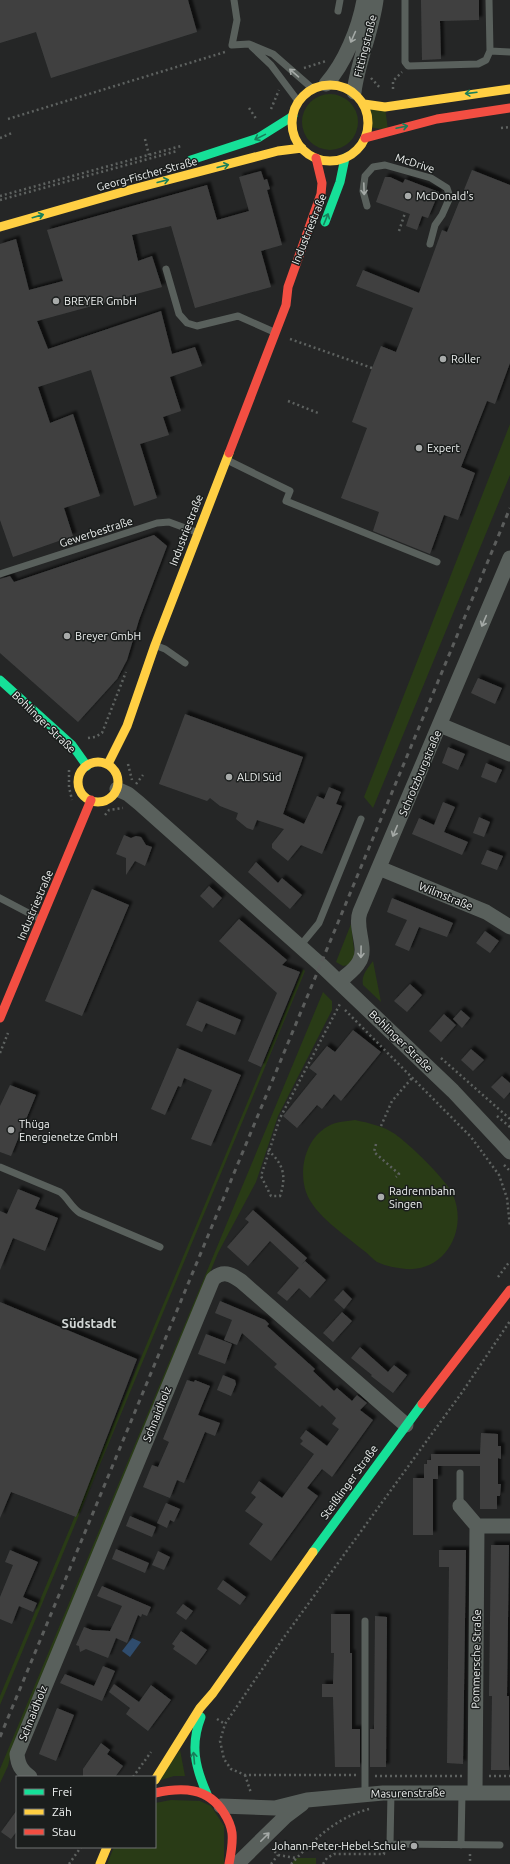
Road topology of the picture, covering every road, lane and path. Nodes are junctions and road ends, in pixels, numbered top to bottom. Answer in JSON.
{"nodes":[{"id":1,"x":235,"y":0,"type":"edge"},
{"id":2,"x":340,"y":0,"type":"edge"},
{"id":3,"x":364,"y":0,"type":"edge"},
{"id":4,"x":376,"y":0,"type":"edge"},
{"id":5,"x":405,"y":0,"type":"edge"},
{"id":6,"x":489,"y":0,"type":"edge"},
{"id":7,"x":338,"y":11,"type":"dead end"},
{"id":8,"x":249,"y":44,"type":"junction"},
{"id":9,"x":226,"y":52,"type":"dead end"},
{"id":10,"x":490,"y":52,"type":"junction"},
{"id":11,"x":510,"y":52,"type":"edge"},
{"id":12,"x":330,"y":60,"type":"dead end"},
{"id":13,"x":299,"y":69,"type":"dead end"},
{"id":14,"x":366,"y":73,"type":"dead end"},
{"id":15,"x":393,"y":81,"type":"dead end"},
{"id":16,"x":319,"y":86,"type":"junction"},
{"id":17,"x":280,"y":88,"type":"dead end"},
{"id":18,"x":393,"y":89,"type":"dead end"},
{"id":19,"x":510,"y":89,"type":"edge"},
{"id":20,"x":382,"y":90,"type":"dead end"},
{"id":21,"x":354,"y":92,"type":"junction"},
{"id":22,"x":298,"y":101,"type":"junction"},
{"id":23,"x":364,"y":104,"type":"junction"},
{"id":24,"x":249,"y":108,"type":"dead end"},
{"id":25,"x":510,"y":108,"type":"edge"},
{"id":26,"x":268,"y":115,"type":"dead end"},
{"id":27,"x":292,"y":116,"type":"junction"},
{"id":28,"x":8,"y":119,"type":"dead end"},
{"id":29,"x":260,"y":123,"type":"dead end"},
{"id":30,"x":12,"y":133,"type":"dead end"},
{"id":31,"x":0,"y":138,"type":"edge"},
{"id":32,"x":365,"y":138,"type":"junction"},
{"id":33,"x":145,"y":139,"type":"dead end"},
{"id":34,"x":188,"y":144,"type":"dead end"},
{"id":35,"x":302,"y":148,"type":"junction"},
{"id":36,"x":184,"y":149,"type":"dead end"},
{"id":37,"x":149,"y":155,"type":"junction"},
{"id":38,"x":316,"y":158,"type":"junction"},
{"id":39,"x":345,"y":158,"type":"junction"},
{"id":40,"x":178,"y":164,"type":"dead end"},
{"id":41,"x":0,"y":196,"type":"edge"},
{"id":42,"x":0,"y":200,"type":"edge"},
{"id":43,"x":367,"y":206,"type":"dead end"},
{"id":44,"x":405,"y":213,"type":"dead end"},
{"id":45,"x":0,"y":227,"type":"edge"},
{"id":46,"x":321,"y":231,"type":"dead end"},
{"id":47,"x":399,"y":231,"type":"dead end"},
{"id":48,"x":430,"y":244,"type":"dead end"},
{"id":49,"x":166,"y":269,"type":"dead end"},
{"id":50,"x":297,"y":291,"type":"dead end"},
{"id":51,"x":286,"y":305,"type":"junction"},
{"id":52,"x":276,"y":333,"type":"junction"},
{"id":53,"x":286,"y":337,"type":"dead end"},
{"id":54,"x":372,"y":368,"type":"dead end"},
{"id":55,"x":288,"y":402,"type":"dead end"},
{"id":56,"x":318,"y":414,"type":"dead end"},
{"id":57,"x":225,"y":459,"type":"junction"},
{"id":58,"x":198,"y":532,"type":"junction"},
{"id":59,"x":510,"y":558,"type":"edge"},
{"id":60,"x":437,"y":562,"type":"dead end"},
{"id":61,"x":0,"y":574,"type":"edge"},
{"id":62,"x":504,"y":587,"type":"edge"},
{"id":63,"x":155,"y":645,"type":"junction"},
{"id":64,"x":185,"y":663,"type":"dead end"},
{"id":65,"x":0,"y":680,"type":"edge"},
{"id":66,"x":108,"y":718,"type":"dead end"},
{"id":67,"x":440,"y":725,"type":"junction"},
{"id":68,"x":84,"y":736,"type":"dead end"},
{"id":69,"x":510,"y":754,"type":"edge"},
{"id":70,"x":108,"y":764,"type":"junction"},
{"id":71,"x":86,"y":766,"type":"junction"},
{"id":72,"x":69,"y":768,"type":"dead end"},
{"id":73,"x":143,"y":775,"type":"dead end"},
{"id":74,"x":136,"y":784,"type":"dead end"},
{"id":75,"x":117,"y":790,"type":"junction"},
{"id":76,"x":91,"y":800,"type":"junction"},
{"id":77,"x":73,"y":805,"type":"dead end"},
{"id":78,"x":116,"y":808,"type":"dead end"},
{"id":79,"x":102,"y":819,"type":"dead end"},
{"id":80,"x":362,"y":819,"type":"dead end"},
{"id":81,"x":379,"y":868,"type":"junction"},
{"id":82,"x":0,"y":898,"type":"edge"},
{"id":83,"x":42,"y":920,"type":"junction"},
{"id":84,"x":510,"y":927,"type":"edge"},
{"id":85,"x":300,"y":946,"type":"junction"},
{"id":86,"x":339,"y":982,"type":"junction"},
{"id":87,"x":345,"y":999,"type":"junction"},
{"id":88,"x":0,"y":1018,"type":"edge"},
{"id":89,"x":438,"y":1055,"type":"dead end"},
{"id":90,"x":412,"y":1078,"type":"junction"},
{"id":91,"x":510,"y":1119,"type":"edge"},
{"id":92,"x":381,"y":1126,"type":"dead end"},
{"id":93,"x":376,"y":1144,"type":"dead end"},
{"id":94,"x":504,"y":1144,"type":"edge"},
{"id":95,"x":268,"y":1150,"type":"junction"},
{"id":96,"x":510,"y":1152,"type":"edge"},
{"id":97,"x":0,"y":1167,"type":"edge"},
{"id":98,"x":396,"y":1177,"type":"dead end"},
{"id":99,"x":510,"y":1227,"type":"edge"},
{"id":100,"x":160,"y":1247,"type":"dead end"},
{"id":101,"x":510,"y":1290,"type":"edge"},
{"id":102,"x":510,"y":1321,"type":"edge"},
{"id":103,"x":406,"y":1425,"type":"junction"},
{"id":104,"x":460,"y":1473,"type":"dead end"},
{"id":105,"x":460,"y":1506,"type":"joint"},
{"id":106,"x":477,"y":1526,"type":"junction"},
{"id":107,"x":510,"y":1526,"type":"edge"},
{"id":108,"x":365,"y":1621,"type":"dead end"},
{"id":109,"x":213,"y":1693,"type":"junction"},
{"id":110,"x":28,"y":1776,"type":"edge"},
{"id":111,"x":365,"y":1776,"type":"junction"},
{"id":112,"x":475,"y":1776,"type":"junction"},
{"id":113,"x":510,"y":1776,"type":"edge"},
{"id":114,"x":156,"y":1778,"type":"edge"},
{"id":115,"x":156,"y":1793,"type":"edge"},
{"id":116,"x":386,"y":1793,"type":"junction"},
{"id":117,"x":469,"y":1793,"type":"junction"},
{"id":118,"x":510,"y":1793,"type":"edge"},
{"id":119,"x":207,"y":1794,"type":"junction"},
{"id":120,"x":365,"y":1794,"type":"junction"},
{"id":121,"x":307,"y":1800,"type":"junction"},
{"id":122,"x":221,"y":1806,"type":"junction"},
{"id":123,"x":461,"y":1845,"type":"junction"},
{"id":124,"x":500,"y":1845,"type":"dead end"},
{"id":125,"x":384,"y":1846,"type":"dead end"},
{"id":126,"x":80,"y":1848,"type":"edge"},
{"id":127,"x":107,"y":1848,"type":"edge"},
{"id":128,"x":278,"y":1855,"type":"dead end"},
{"id":129,"x":69,"y":1864,"type":"edge"},
{"id":130,"x":100,"y":1864,"type":"edge"},
{"id":131,"x":229,"y":1864,"type":"edge"},
{"id":132,"x":237,"y":1864,"type":"edge"},
{"id":133,"x":272,"y":1864,"type":"edge"},
{"id":134,"x":291,"y":1864,"type":"edge"},
{"id":135,"x":324,"y":1864,"type":"edge"}],
"edges":[{"from":1,"to":8,"type":"lane"},
{"from":2,"to":7,"type":"lane"},
{"from":3,"to":16,"type":"street","name":"Fittingstraße","one_way":true},
{"from":4,"to":21,"type":"street","name":"Fittingstraße"},
{"from":5,"to":10,"type":"lane"},
{"from":6,"to":10,"type":"lane"},
{"from":16,"to":8,"type":"lane","one_way":true},
{"from":8,"to":22,"type":"lane"},
{"from":9,"to":28,"type":"path"},
{"from":10,"to":11,"type":"lane"},
{"from":12,"to":13,"type":"path"},
{"from":14,"to":20,"type":"path"},
{"from":15,"to":18,"type":"path"},
{"from":16,"to":21,"type":"street"},
{"from":16,"to":22,"type":"street"},
{"from":17,"to":26,"type":"path"},
{"from":19,"to":23,"type":"street","one_way":true},
{"from":21,"to":23,"type":"street"},
{"from":22,"to":27,"type":"street"},
{"from":23,"to":32,"type":"street"},
{"from":24,"to":29,"type":"path"},
{"from":32,"to":25,"type":"street","one_way":true},
{"from":27,"to":35,"type":"street"},
{"from":27,"to":40,"type":"street","name":"Georg-Fischer-Straße","one_way":true},
{"from":30,"to":31,"type":"path"},
{"from":32,"to":39,"type":"street"},
{"from":33,"to":37,"type":"path"},
{"from":34,"to":37,"type":"path"},
{"from":35,"to":38,"type":"street"},
{"from":45,"to":35,"type":"street","name":"Georg-Fischer-Straße","one_way":true},
{"from":36,"to":42,"type":"path"},
{"from":37,"to":41,"type":"path"},
{"from":38,"to":39,"type":"street"},
{"from":38,"to":51,"type":"street","name":"Industriestraße"},
{"from":46,"to":39,"type":"street","name":"Industriestraße","one_way":true},
{"from":48,"to":43,"type":"lane","name":"McDrive","one_way":true},
{"from":44,"to":47,"type":"path"},
{"from":49,"to":52,"type":"lane"},
{"from":50,"to":51,"type":"street","name":"Industriestraße"},
{"from":51,"to":52,"type":"street","name":"Industriestraße"},
{"from":52,"to":57,"type":"street","name":"Industriestraße"},
{"from":53,"to":54,"type":"path"},
{"from":55,"to":56,"type":"path"},
{"from":57,"to":58,"type":"street","name":"Industriestraße"},
{"from":57,"to":60,"type":"lane"},
{"from":58,"to":61,"type":"lane","name":"Gewerbestraße"},
{"from":58,"to":63,"type":"street","name":"Industriestraße"},
{"from":59,"to":62,"type":"street","name":"Schrotzburgstraße"},
{"from":62,"to":67,"type":"street","name":"Schrotzburgstraße","one_way":true},
{"from":63,"to":64,"type":"lane"},
{"from":63,"to":70,"type":"street","name":"Industriestraße"},
{"from":65,"to":71,"type":"street","name":"Bohlinger Straße"},
{"from":66,"to":68,"type":"path"},
{"from":67,"to":69,"type":"street"},
{"from":67,"to":81,"type":"street","name":"Schrotzburgstraße","one_way":true},
{"from":70,"to":71,"type":"street"},
{"from":70,"to":75,"type":"street"},
{"from":71,"to":76,"type":"street"},
{"from":72,"to":77,"type":"path"},
{"from":73,"to":74,"type":"path"},
{"from":75,"to":76,"type":"street"},
{"from":75,"to":85,"type":"street","name":"Bohlinger Straße"},
{"from":76,"to":83,"type":"street","name":"Industriestraße"},
{"from":78,"to":79,"type":"path"},
{"from":80,"to":85,"type":"lane"},
{"from":81,"to":84,"type":"street","name":"Wilmstraße"},
{"from":81,"to":86,"type":"street","name":"Schrotzburgstraße","one_way":true},
{"from":82,"to":83,"type":"lane"},
{"from":83,"to":88,"type":"street","name":"Industriestraße"},
{"from":85,"to":86,"type":"street","name":"Bohlinger Straße"},
{"from":86,"to":87,"type":"street","name":"Bohlinger Straße"},
{"from":87,"to":90,"type":"path"},
{"from":87,"to":94,"type":"street","name":"Bohlinger Straße"},
{"from":87,"to":95,"type":"path"},
{"from":89,"to":91,"type":"path"},
{"from":90,"to":92,"type":"path"},
{"from":90,"to":99,"type":"path"},
{"from":93,"to":98,"type":"path"},
{"from":94,"to":96,"type":"street","name":"Bohlinger Straße"},
{"from":95,"to":95,"type":"path"},
{"from":97,"to":100,"type":"lane"},
{"from":101,"to":103,"type":"street","name":"Steißlinger Straße"},
{"from":102,"to":111,"type":"path"},
{"from":103,"to":109,"type":"street","name":"Steißlinger Straße"},
{"from":103,"to":110,"type":"street","name":"Schnaidholz"},
{"from":104,"to":105,"type":"lane"},
{"from":105,"to":106,"type":"street"},
{"from":106,"to":107,"type":"street"},
{"from":106,"to":112,"type":"street","name":"Pommersche Straße"},
{"from":108,"to":111,"type":"lane"},
{"from":109,"to":114,"type":"street","name":"Steißlinger Straße"},
{"from":119,"to":109,"type":"street","name":"Steißlinger Straße","one_way":true},
{"from":111,"to":112,"type":"path"},
{"from":111,"to":120,"type":"lane"},
{"from":112,"to":113,"type":"path"},
{"from":112,"to":117,"type":"street","name":"Pommersche Straße"},
{"from":115,"to":119,"type":"street","name":"Steißlinger Straße"},
{"from":116,"to":117,"type":"street","name":"Masurenstraße"},
{"from":116,"to":120,"type":"street","name":"Masurenstraße"},
{"from":116,"to":123,"type":"lane"},
{"from":116,"to":134,"type":"path"},
{"from":117,"to":118,"type":"street","name":"Masurenstraße"},
{"from":117,"to":123,"type":"lane"},
{"from":119,"to":122,"type":"street","name":"Steißlinger Straße"},
{"from":120,"to":121,"type":"street","name":"Masurenstraße"},
{"from":121,"to":122,"type":"street","name":"Masurenstraße"},
{"from":132,"to":121,"type":"street","one_way":true},
{"from":122,"to":131,"type":"street","name":"Steißlinger Straße"},
{"from":123,"to":124,"type":"lane"},
{"from":125,"to":135,"type":"path"},
{"from":126,"to":129,"type":"path"},
{"from":127,"to":130,"type":"street"},
{"from":128,"to":133,"type":"path"}]}
